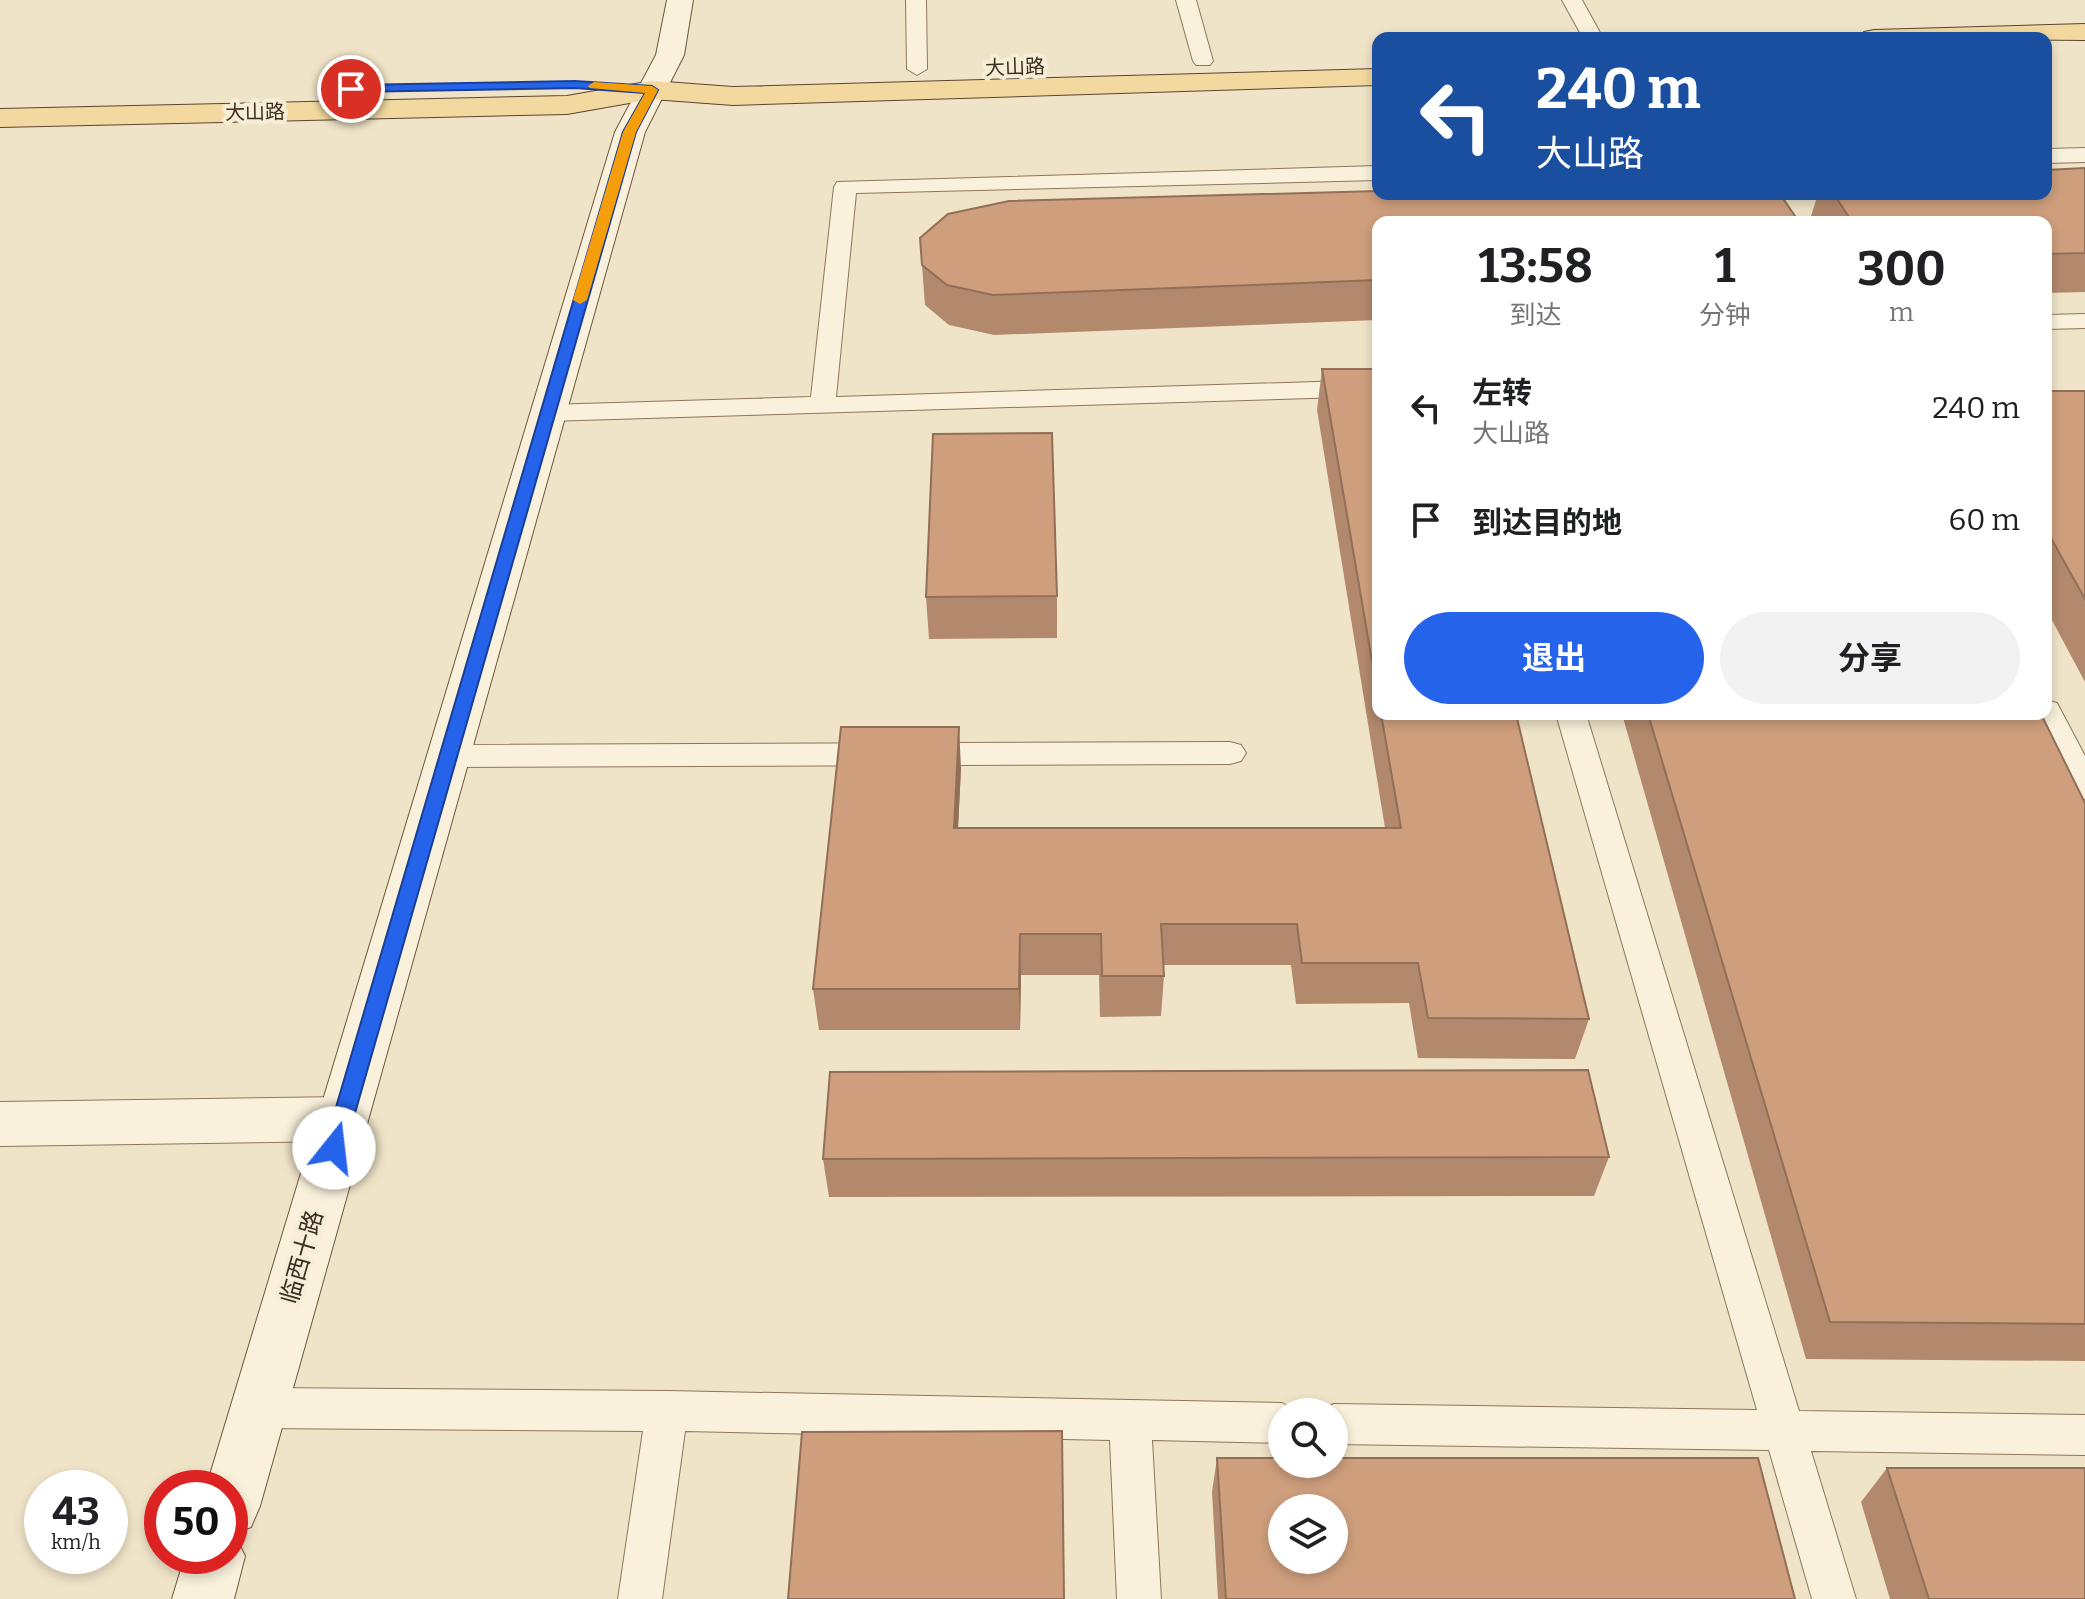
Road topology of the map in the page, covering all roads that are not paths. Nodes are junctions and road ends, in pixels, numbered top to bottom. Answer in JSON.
{"nodes":[{"id":1,"x":680,"y":0,"type":"edge"},
{"id":2,"x":916,"y":0,"type":"edge"},
{"id":3,"x":1186,"y":0,"type":"edge"},
{"id":4,"x":1572,"y":0,"type":"edge"},
{"id":5,"x":1590,"y":32,"type":"edge"},
{"id":6,"x":2085,"y":32,"type":"edge"},
{"id":7,"x":2052,"y":33,"type":"edge"},
{"id":8,"x":1372,"y":55,"type":"edge"},
{"id":9,"x":2085,"y":56,"type":"edge"},
{"id":10,"x":2052,"y":58,"type":"edge"},
{"id":11,"x":1203,"y":61,"type":"junction"},
{"id":12,"x":917,"y":69,"type":"junction"},
{"id":13,"x":1372,"y":77,"type":"edge"},
{"id":14,"x":652,"y":90,"type":"junction"},
{"id":15,"x":0,"y":96,"type":"edge"},
{"id":16,"x":0,"y":118,"type":"edge"},
{"id":17,"x":2085,"y":155,"type":"edge"},
{"id":18,"x":2052,"y":156,"type":"edge"},
{"id":19,"x":1372,"y":173,"type":"edge"},
{"id":20,"x":2085,"y":321,"type":"edge"},
{"id":21,"x":2052,"y":322,"type":"edge"},
{"id":22,"x":1372,"y":388,"type":"edge"},
{"id":23,"x":823,"y":403,"type":"junction"},
{"id":24,"x":547,"y":413,"type":"junction"},
{"id":25,"x":1573,"y":720,"type":"edge"},
{"id":26,"x":2051,"y":720,"type":"edge"},
{"id":27,"x":1230,"y":753,"type":"dead end"},
{"id":28,"x":447,"y":756,"type":"junction"},
{"id":29,"x":2085,"y":787,"type":"edge"},
{"id":30,"x":343,"y":1119,"type":"junction"},
{"id":31,"x":0,"y":1124,"type":"edge"},
{"id":32,"x":258,"y":1408,"type":"junction"},
{"id":33,"x":667,"y":1411,"type":"junction"},
{"id":34,"x":1130,"y":1421,"type":"junction"},
{"id":35,"x":1268,"y":1423,"type":"edge"},
{"id":36,"x":1348,"y":1424,"type":"edge"},
{"id":37,"x":1786,"y":1430,"type":"junction"},
{"id":38,"x":2085,"y":1435,"type":"edge"},
{"id":39,"x":240,"y":1470,"type":"edge"},
{"id":40,"x":210,"y":1574,"type":"edge"},
{"id":41,"x":203,"y":1599,"type":"edge"},
{"id":42,"x":640,"y":1599,"type":"edge"},
{"id":43,"x":1139,"y":1599,"type":"edge"},
{"id":44,"x":1834,"y":1599,"type":"edge"}],
"edges":[{"from":1,"to":14,"type":"main road","name":"临西十路"},
{"from":2,"to":12,"type":"lane"},
{"from":3,"to":11,"type":"lane"},
{"from":4,"to":5,"type":"lane"},
{"from":6,"to":7,"type":"main road"},
{"from":8,"to":11,"type":"main road","name":"大山路"},
{"from":9,"to":10,"type":"main road"},
{"from":11,"to":12,"type":"main road","name":"大山路"},
{"from":12,"to":14,"type":"main road","name":"大山路"},
{"from":13,"to":14,"type":"main road","name":"大山路"},
{"from":14,"to":15,"type":"main road","name":"大山路"},
{"from":14,"to":16,"type":"main road","name":"大山路"},
{"from":14,"to":24,"type":"main road","name":"临西十路"},
{"from":17,"to":18,"type":"lane"},
{"from":19,"to":23,"type":"lane"},
{"from":20,"to":21,"type":"lane"},
{"from":22,"to":23,"type":"lane"},
{"from":23,"to":24,"type":"lane"},
{"from":24,"to":28,"type":"main road","name":"临西十路"},
{"from":25,"to":37,"type":"lane"},
{"from":26,"to":29,"type":"lane"},
{"from":27,"to":28,"type":"lane"},
{"from":28,"to":30,"type":"main road","name":"临西十路"},
{"from":30,"to":31,"type":"main road"},
{"from":30,"to":32,"type":"main road","name":"临西十路"},
{"from":32,"to":33,"type":"lane"},
{"from":32,"to":39,"type":"main road","name":"临西十路"},
{"from":33,"to":34,"type":"lane"},
{"from":33,"to":42,"type":"lane"},
{"from":34,"to":35,"type":"lane"},
{"from":34,"to":43,"type":"lane"},
{"from":36,"to":37,"type":"lane"},
{"from":37,"to":38,"type":"lane"},
{"from":37,"to":44,"type":"lane"},
{"from":40,"to":41,"type":"main road"}]}
